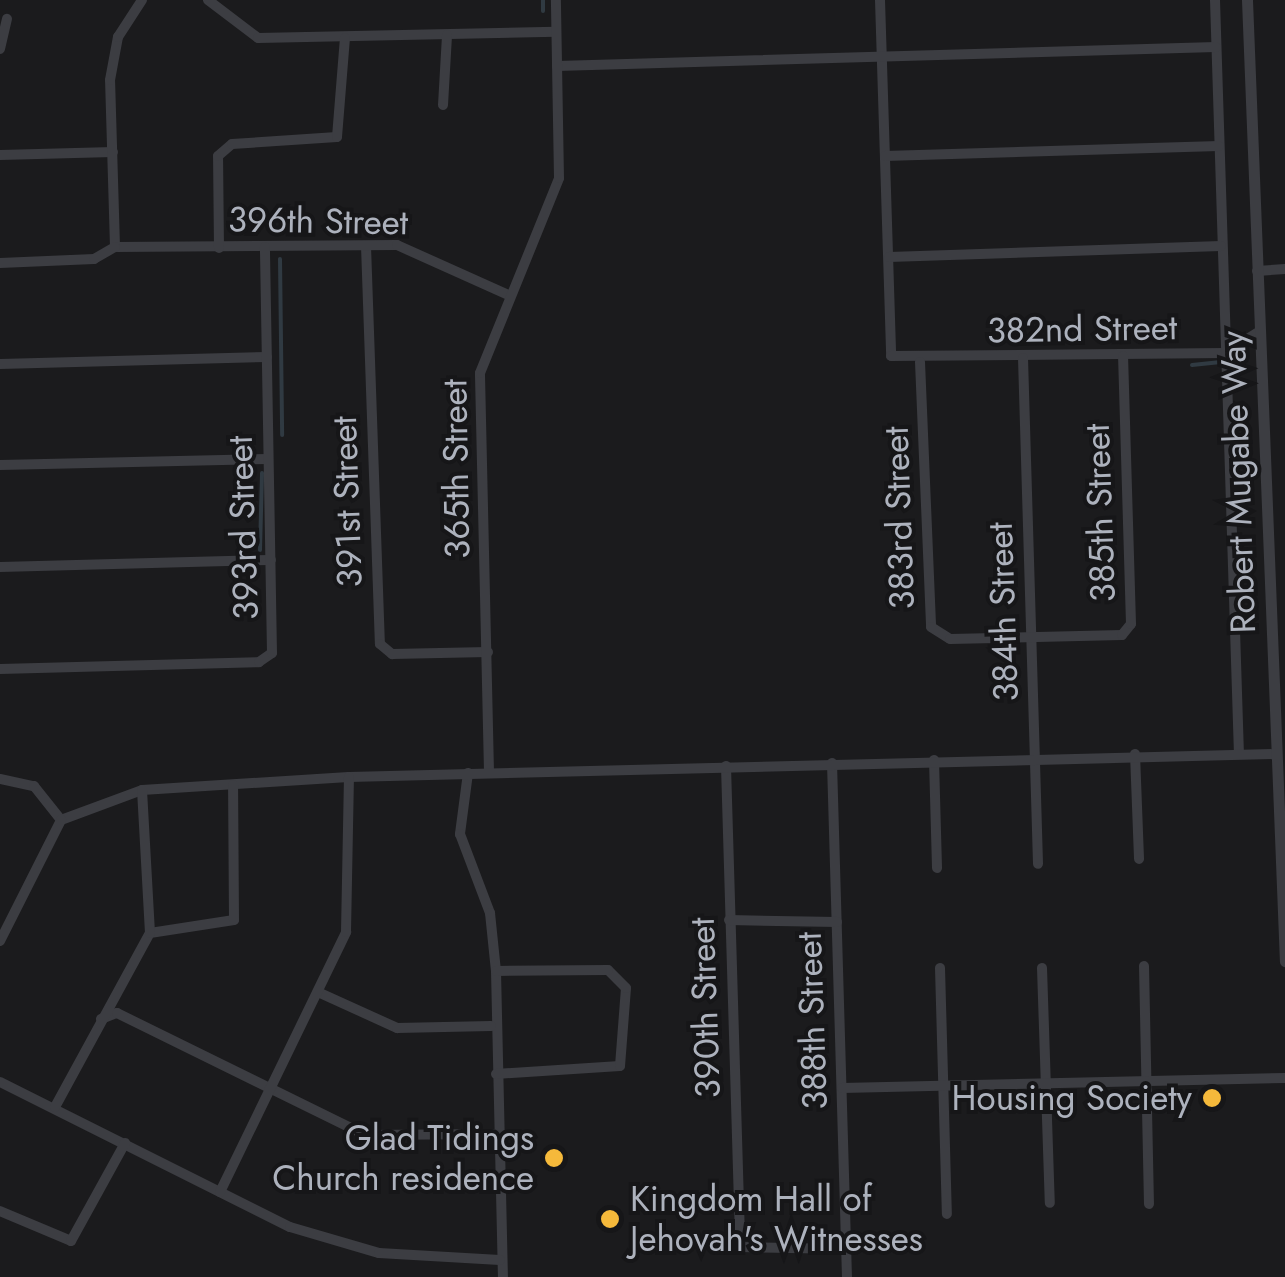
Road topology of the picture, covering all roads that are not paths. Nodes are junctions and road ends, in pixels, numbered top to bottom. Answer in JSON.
{"nodes":[{"id":1,"x":142,"y":0,"type":"edge"},
{"id":2,"x":208,"y":0,"type":"edge"},
{"id":3,"x":556,"y":0,"type":"edge"},
{"id":4,"x":880,"y":0,"type":"edge"},
{"id":5,"x":1214,"y":0,"type":"edge"},
{"id":6,"x":1247,"y":0,"type":"edge"},
{"id":7,"x":7,"y":19,"type":"dead end"},
{"id":8,"x":556,"y":32,"type":"junction"},
{"id":9,"x":447,"y":35,"type":"junction"},
{"id":10,"x":345,"y":38,"type":"junction"},
{"id":11,"x":1216,"y":46,"type":"junction"},
{"id":12,"x":0,"y":49,"type":"edge"},
{"id":13,"x":880,"y":52,"type":"junction"},
{"id":14,"x":557,"y":66,"type":"junction"},
{"id":15,"x":443,"y":104,"type":"dead end"},
{"id":16,"x":1219,"y":146,"type":"junction"},
{"id":17,"x":112,"y":152,"type":"junction"},
{"id":18,"x":0,"y":154,"type":"edge"},
{"id":19,"x":884,"y":156,"type":"junction"},
{"id":20,"x":366,"y":246,"type":"junction"},
{"id":21,"x":1221,"y":246,"type":"junction"},
{"id":22,"x":115,"y":247,"type":"junction"},
{"id":23,"x":265,"y":247,"type":"junction"},
{"id":24,"x":219,"y":248,"type":"junction"},
{"id":25,"x":889,"y":256,"type":"junction"},
{"id":26,"x":0,"y":263,"type":"edge"},
{"id":27,"x":1285,"y":270,"type":"edge"},
{"id":28,"x":1257,"y":271,"type":"junction"},
{"id":29,"x":508,"y":295,"type":"junction"},
{"id":30,"x":1260,"y":331,"type":"junction"},
{"id":31,"x":1225,"y":354,"type":"junction"},
{"id":32,"x":267,"y":356,"type":"junction"},
{"id":33,"x":1124,"y":356,"type":"junction"},
{"id":34,"x":1023,"y":358,"type":"junction"},
{"id":35,"x":920,"y":362,"type":"junction"},
{"id":36,"x":0,"y":364,"type":"edge"},
{"id":37,"x":268,"y":459,"type":"junction"},
{"id":38,"x":0,"y":465,"type":"edge"},
{"id":39,"x":271,"y":560,"type":"junction"},
{"id":40,"x":0,"y":567,"type":"edge"},
{"id":41,"x":1032,"y":635,"type":"junction"},
{"id":42,"x":488,"y":652,"type":"junction"},
{"id":43,"x":0,"y":669,"type":"edge"},
{"id":44,"x":1135,"y":754,"type":"junction"},
{"id":45,"x":1239,"y":754,"type":"junction"},
{"id":46,"x":1276,"y":754,"type":"junction"},
{"id":47,"x":1034,"y":758,"type":"junction"},
{"id":48,"x":934,"y":760,"type":"junction"},
{"id":49,"x":832,"y":763,"type":"junction"},
{"id":50,"x":726,"y":766,"type":"junction"},
{"id":51,"x":489,"y":772,"type":"junction"},
{"id":52,"x":468,"y":773,"type":"junction"},
{"id":53,"x":349,"y":777,"type":"junction"},
{"id":54,"x":0,"y":779,"type":"edge"},
{"id":55,"x":233,"y":784,"type":"junction"},
{"id":56,"x":142,"y":790,"type":"junction"},
{"id":57,"x":61,"y":820,"type":"junction"},
{"id":58,"x":1138,"y":859,"type":"dead end"},
{"id":59,"x":1038,"y":864,"type":"dead end"},
{"id":60,"x":938,"y":868,"type":"dead end"},
{"id":61,"x":729,"y":920,"type":"junction"},
{"id":62,"x":837,"y":922,"type":"junction"},
{"id":63,"x":150,"y":933,"type":"junction"},
{"id":64,"x":0,"y":940,"type":"edge"},
{"id":65,"x":1285,"y":962,"type":"edge"},
{"id":66,"x":1144,"y":966,"type":"dead end"},
{"id":67,"x":940,"y":968,"type":"dead end"},
{"id":68,"x":1042,"y":968,"type":"dead end"},
{"id":69,"x":496,"y":972,"type":"junction"},
{"id":70,"x":320,"y":993,"type":"junction"},
{"id":71,"x":100,"y":1020,"type":"junction"},
{"id":72,"x":491,"y":1026,"type":"junction"},
{"id":73,"x":496,"y":1074,"type":"junction"},
{"id":74,"x":1285,"y":1078,"type":"edge"},
{"id":75,"x":0,"y":1082,"type":"edge"},
{"id":76,"x":1146,"y":1083,"type":"junction"},
{"id":77,"x":1046,"y":1084,"type":"junction"},
{"id":78,"x":944,"y":1086,"type":"junction"},
{"id":79,"x":842,"y":1088,"type":"junction"},
{"id":80,"x":269,"y":1091,"type":"junction"},
{"id":81,"x":55,"y":1107,"type":"junction"},
{"id":82,"x":495,"y":1134,"type":"junction"},
{"id":83,"x":124,"y":1143,"type":"junction"},
{"id":84,"x":220,"y":1192,"type":"junction"},
{"id":85,"x":1050,"y":1203,"type":"dead end"},
{"id":86,"x":1149,"y":1204,"type":"dead end"},
{"id":87,"x":0,"y":1211,"type":"edge"},
{"id":88,"x":948,"y":1214,"type":"dead end"},
{"id":89,"x":846,"y":1249,"type":"junction"},
{"id":90,"x":500,"y":1260,"type":"junction"},
{"id":91,"x":502,"y":1277,"type":"edge"},
{"id":92,"x":847,"y":1277,"type":"edge"}],
"edges":[{"from":1,"to":17,"type":"street"},
{"from":2,"to":10,"type":"street"},
{"from":3,"to":8,"type":"street","name":"365th Street"},
{"from":4,"to":13,"type":"street"},
{"from":5,"to":11,"type":"street"},
{"from":6,"to":28,"type":"street","name":"Robert Mugabe Way"},
{"from":7,"to":12,"type":"street"},
{"from":8,"to":9,"type":"street"},
{"from":8,"to":14,"type":"street","name":"365th Street"},
{"from":9,"to":10,"type":"street"},
{"from":9,"to":15,"type":"street"},
{"from":10,"to":24,"type":"street"},
{"from":11,"to":13,"type":"street"},
{"from":11,"to":16,"type":"street"},
{"from":13,"to":14,"type":"street"},
{"from":13,"to":19,"type":"street"},
{"from":14,"to":29,"type":"street","name":"365th Street"},
{"from":16,"to":19,"type":"street"},
{"from":16,"to":21,"type":"street"},
{"from":17,"to":18,"type":"street"},
{"from":17,"to":22,"type":"street"},
{"from":19,"to":25,"type":"street"},
{"from":20,"to":23,"type":"street","name":"396th Street"},
{"from":20,"to":29,"type":"street","name":"396th Street"},
{"from":20,"to":42,"type":"street","name":"391st Street"},
{"from":21,"to":25,"type":"street"},
{"from":21,"to":31,"type":"street"},
{"from":22,"to":24,"type":"street","name":"396th Street"},
{"from":22,"to":26,"type":"street","name":"396th Street"},
{"from":23,"to":24,"type":"street","name":"396th Street"},
{"from":23,"to":32,"type":"street","name":"393rd Street"},
{"from":25,"to":35,"type":"street","name":"382nd Street"},
{"from":27,"to":28,"type":"street"},
{"from":28,"to":30,"type":"street","name":"Robert Mugabe Way"},
{"from":29,"to":42,"type":"street","name":"365th Street"},
{"from":30,"to":31,"type":"street","name":"382nd Street"},
{"from":30,"to":46,"type":"street","name":"Robert Mugabe Way"},
{"from":31,"to":33,"type":"street","name":"382nd Street"},
{"from":31,"to":45,"type":"street"},
{"from":32,"to":36,"type":"street"},
{"from":32,"to":37,"type":"street","name":"393rd Street"},
{"from":33,"to":34,"type":"street","name":"382nd Street"},
{"from":33,"to":41,"type":"street","name":"385th Street"},
{"from":34,"to":35,"type":"street","name":"382nd Street"},
{"from":34,"to":41,"type":"street","name":"384th Street"},
{"from":35,"to":41,"type":"street","name":"383rd Street"},
{"from":37,"to":38,"type":"street"},
{"from":37,"to":39,"type":"street","name":"393rd Street"},
{"from":39,"to":40,"type":"street"},
{"from":39,"to":43,"type":"street","name":"393rd Street"},
{"from":41,"to":47,"type":"street","name":"384th Street"},
{"from":42,"to":51,"type":"street","name":"365th Street"},
{"from":44,"to":45,"type":"street"},
{"from":44,"to":47,"type":"street"},
{"from":44,"to":58,"type":"street"},
{"from":45,"to":46,"type":"street"},
{"from":46,"to":65,"type":"street","name":"Robert Mugabe Way"},
{"from":47,"to":48,"type":"street"},
{"from":47,"to":59,"type":"street","name":"384th Street"},
{"from":48,"to":49,"type":"street"},
{"from":48,"to":60,"type":"street"},
{"from":49,"to":50,"type":"street"},
{"from":49,"to":62,"type":"street","name":"388th Street"},
{"from":50,"to":51,"type":"street"},
{"from":50,"to":61,"type":"street","name":"390th Street"},
{"from":51,"to":52,"type":"street"},
{"from":52,"to":53,"type":"street"},
{"from":52,"to":69,"type":"street"},
{"from":53,"to":55,"type":"street"},
{"from":53,"to":70,"type":"street"},
{"from":54,"to":57,"type":"street"},
{"from":55,"to":56,"type":"street"},
{"from":55,"to":63,"type":"street"},
{"from":56,"to":57,"type":"street"},
{"from":56,"to":63,"type":"street"},
{"from":57,"to":64,"type":"street"},
{"from":61,"to":62,"type":"street"},
{"from":61,"to":89,"type":"street","name":"390th Street"},
{"from":62,"to":79,"type":"street","name":"388th Street"},
{"from":63,"to":71,"type":"street"},
{"from":66,"to":76,"type":"street"},
{"from":67,"to":78,"type":"street"},
{"from":68,"to":77,"type":"street"},
{"from":69,"to":72,"type":"street"},
{"from":69,"to":73,"type":"street"},
{"from":70,"to":72,"type":"street"},
{"from":70,"to":80,"type":"street"},
{"from":71,"to":80,"type":"street"},
{"from":71,"to":81,"type":"street"},
{"from":72,"to":73,"type":"street"},
{"from":73,"to":82,"type":"street"},
{"from":74,"to":76,"type":"street"},
{"from":75,"to":81,"type":"street"},
{"from":76,"to":77,"type":"street"},
{"from":76,"to":86,"type":"street"},
{"from":77,"to":78,"type":"street"},
{"from":77,"to":85,"type":"street"},
{"from":78,"to":79,"type":"street"},
{"from":78,"to":88,"type":"street"},
{"from":79,"to":89,"type":"street","name":"388th Street"},
{"from":80,"to":82,"type":"street"},
{"from":80,"to":84,"type":"street"},
{"from":81,"to":83,"type":"street"},
{"from":82,"to":90,"type":"street"},
{"from":83,"to":84,"type":"street"},
{"from":83,"to":87,"type":"street"},
{"from":84,"to":90,"type":"street"},
{"from":89,"to":92,"type":"street","name":"388th Street"},
{"from":90,"to":91,"type":"street"}]}
